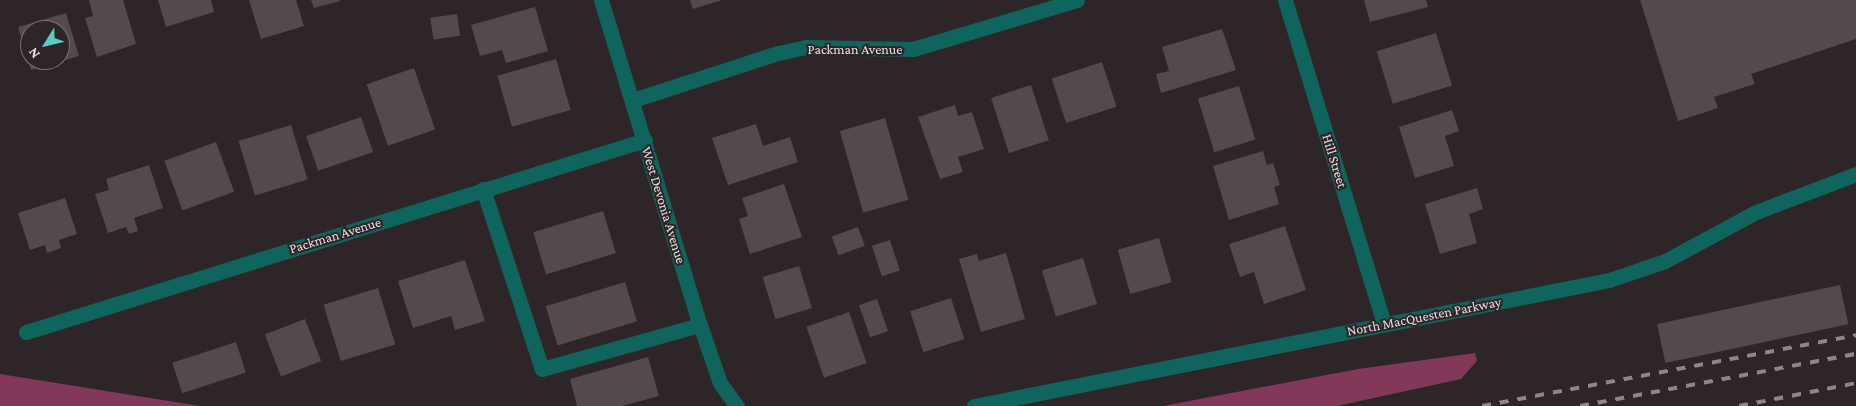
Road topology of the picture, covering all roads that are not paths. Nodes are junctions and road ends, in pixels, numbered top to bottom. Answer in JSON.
{"nodes":[{"id":1,"x":601,"y":0,"type":"edge"},
{"id":2,"x":1077,"y":0,"type":"edge"},
{"id":3,"x":1285,"y":0,"type":"edge"},
{"id":4,"x":633,"y":100,"type":"junction"},
{"id":5,"x":645,"y":140,"type":"junction"},
{"id":6,"x":1856,"y":174,"type":"edge"},
{"id":7,"x":483,"y":189,"type":"junction"},
{"id":8,"x":1384,"y":323,"type":"junction"},
{"id":9,"x":700,"y":325,"type":"junction"},
{"id":10,"x":26,"y":332,"type":"dead end"},
{"id":11,"x":737,"y":406,"type":"edge"},
{"id":12,"x":974,"y":406,"type":"edge"}],
"edges":[{"from":1,"to":4,"type":"street","name":"West Devonia Avenue"},
{"from":2,"to":4,"type":"street","name":"Packman Avenue"},
{"from":3,"to":8,"type":"street","name":"Hill Street"},
{"from":4,"to":5,"type":"street","name":"West Devonia Avenue"},
{"from":5,"to":7,"type":"street","name":"Packman Avenue"},
{"from":5,"to":9,"type":"street","name":"West Devonia Avenue"},
{"from":6,"to":8,"type":"street","name":"North MacQuesten Parkway"},
{"from":7,"to":9,"type":"street"},
{"from":7,"to":10,"type":"street","name":"Packman Avenue"},
{"from":8,"to":12,"type":"street","name":"North MacQuesten Parkway"},
{"from":9,"to":11,"type":"street","name":"West Devonia Avenue"}]}
